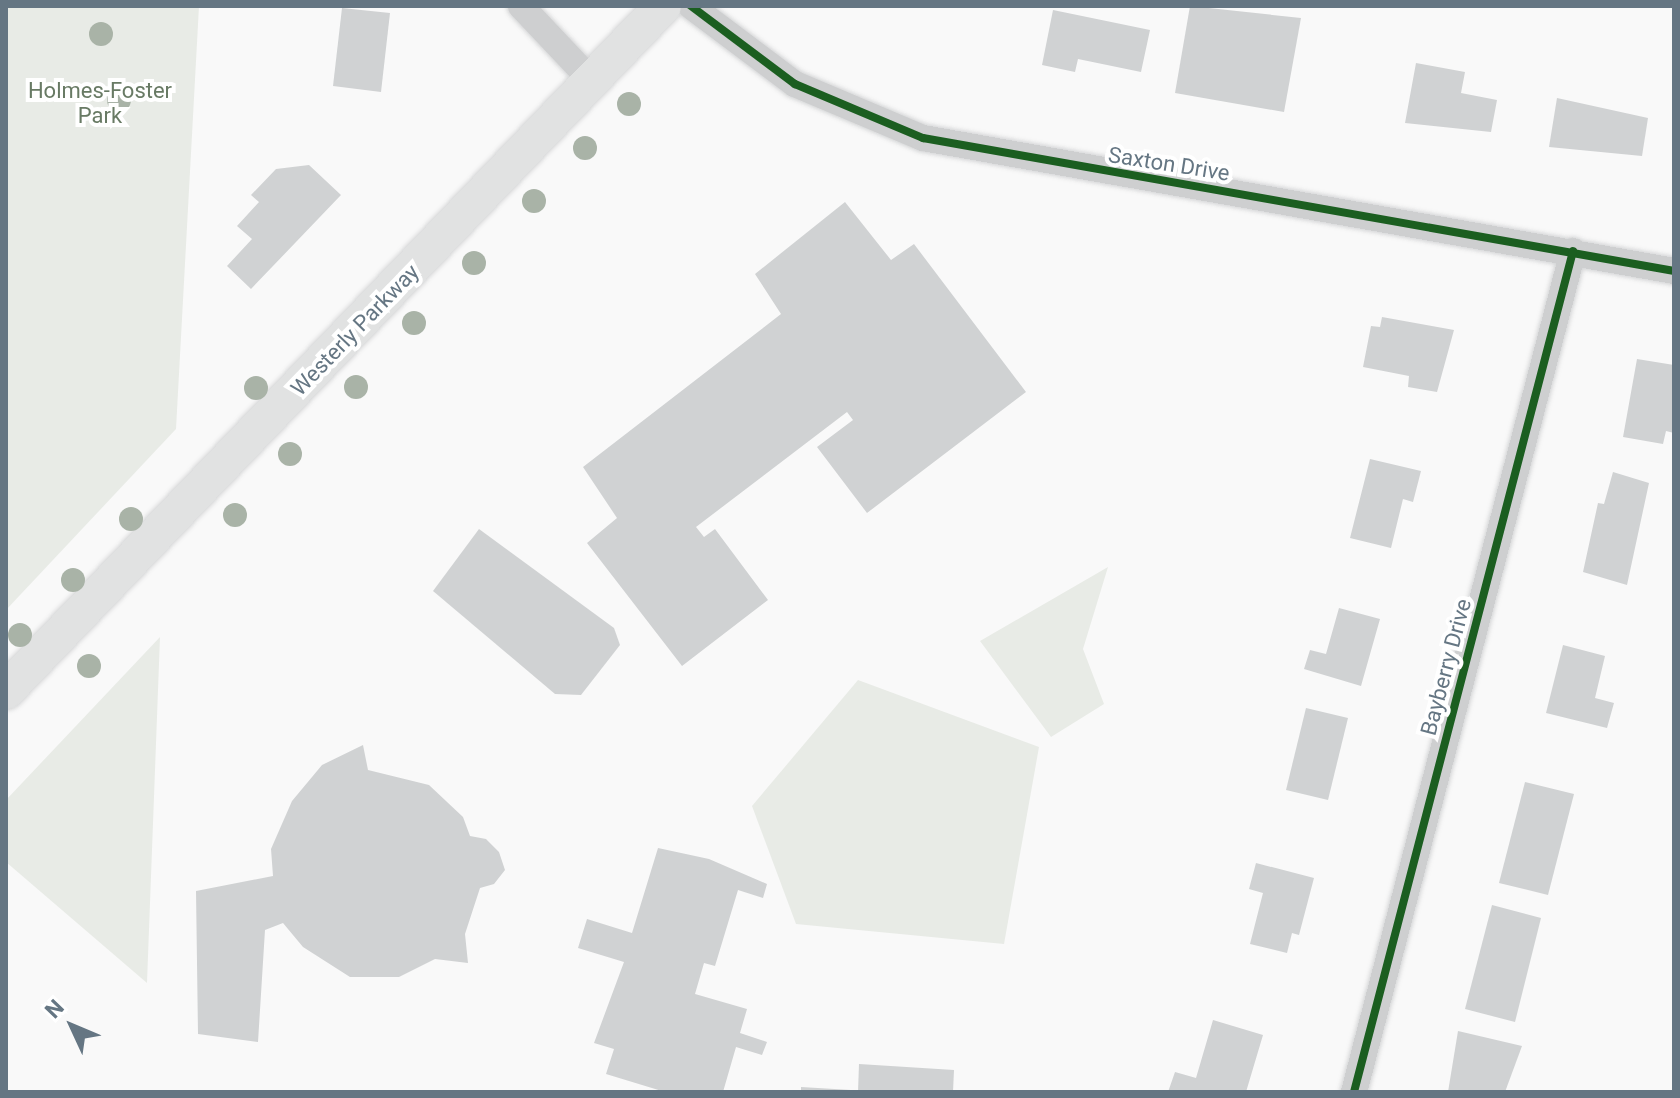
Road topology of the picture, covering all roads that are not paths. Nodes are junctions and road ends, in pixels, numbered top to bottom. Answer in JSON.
{"nodes":[{"id":1,"x":521,"y":6,"type":"edge"},
{"id":2,"x":663,"y":6,"type":"edge"},
{"id":3,"x":691,"y":6,"type":"edge"},
{"id":4,"x":592,"y":81,"type":"junction"},
{"id":5,"x":1573,"y":251,"type":"junction"},
{"id":6,"x":1674,"y":271,"type":"edge"},
{"id":7,"x":46,"y":652,"type":"junction"},
{"id":8,"x":6,"y":691,"type":"edge"},
{"id":9,"x":6,"y":699,"type":"edge"},
{"id":10,"x":1354,"y":1092,"type":"edge"}],
"edges":[{"from":1,"to":4,"type":"street"},
{"from":2,"to":4,"type":"main road","name":"Westerly Parkway"},
{"from":3,"to":5,"type":"street","name":"Saxton Drive"},
{"from":4,"to":7,"type":"main road","name":"Westerly Parkway"},
{"from":5,"to":6,"type":"street","name":"Saxton Drive"},
{"from":5,"to":10,"type":"street","name":"Bayberry Drive"},
{"from":7,"to":8,"type":"main road","name":"Westerly Parkway"},
{"from":7,"to":9,"type":"main road","name":"Westerly Parkway"}]}
